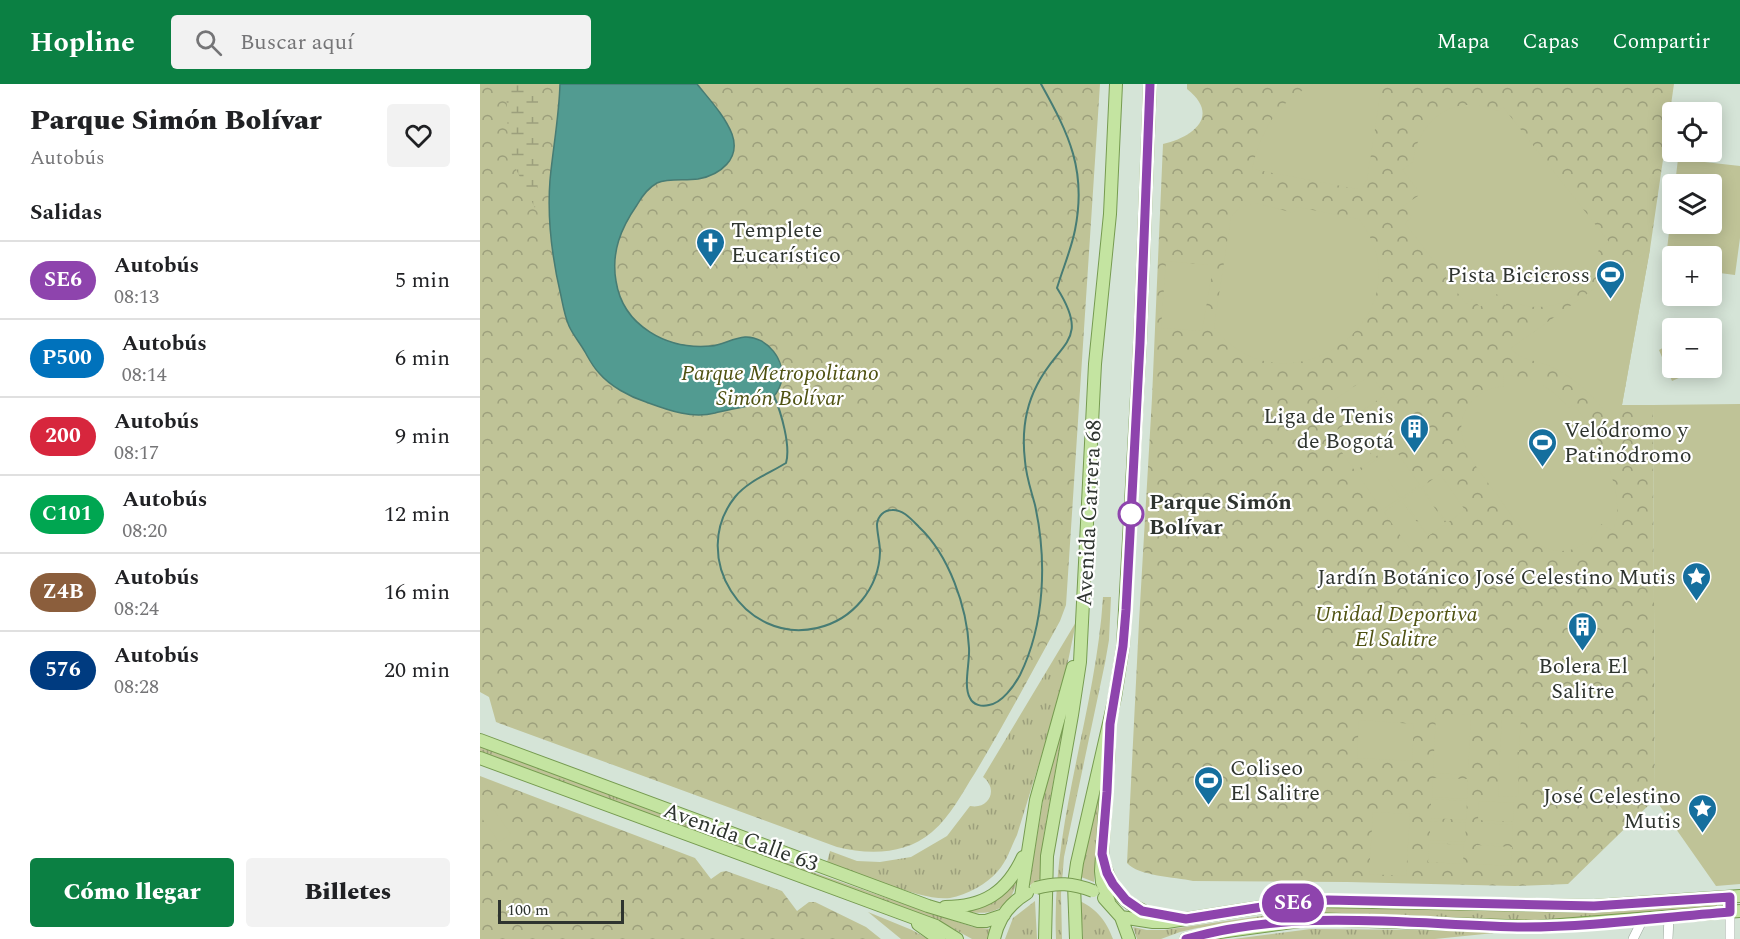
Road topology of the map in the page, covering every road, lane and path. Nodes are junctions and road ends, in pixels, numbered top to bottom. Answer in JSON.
{"nodes":[{"id":1,"x":1116,"y":84,"type":"edge"},
{"id":2,"x":1150,"y":84,"type":"edge"},
{"id":3,"x":1082,"y":638,"type":"junction"},
{"id":4,"x":1110,"y":724,"type":"junction"},
{"id":5,"x":480,"y":740,"type":"edge"},
{"id":6,"x":480,"y":758,"type":"edge"},
{"id":7,"x":600,"y":784,"type":"junction"},
{"id":8,"x":594,"y":800,"type":"junction"},
{"id":9,"x":1029,"y":845,"type":"junction"},
{"id":10,"x":1102,"y":854,"type":"junction"},
{"id":11,"x":1735,"y":896,"type":"edge"},
{"id":12,"x":1021,"y":897,"type":"junction"},
{"id":13,"x":1109,"y":902,"type":"junction"},
{"id":14,"x":928,"y":906,"type":"junction"},
{"id":15,"x":1735,"y":912,"type":"edge"},
{"id":16,"x":902,"y":914,"type":"junction"},
{"id":17,"x":1004,"y":915,"type":"junction"},
{"id":18,"x":1121,"y":917,"type":"junction"},
{"id":19,"x":1669,"y":917,"type":"junction"},
{"id":20,"x":1186,"y":919,"type":"junction"},
{"id":21,"x":1643,"y":919,"type":"junction"},
{"id":22,"x":1213,"y":933,"type":"junction"},
{"id":23,"x":939,"y":939,"type":"edge"},
{"id":24,"x":957,"y":939,"type":"edge"},
{"id":25,"x":994,"y":939,"type":"edge"},
{"id":26,"x":1045,"y":939,"type":"edge"},
{"id":27,"x":1076,"y":939,"type":"edge"},
{"id":28,"x":1129,"y":939,"type":"edge"},
{"id":29,"x":1186,"y":939,"type":"edge"},
{"id":30,"x":1201,"y":939,"type":"edge"},
{"id":31,"x":1633,"y":939,"type":"edge"},
{"id":32,"x":1668,"y":939,"type":"edge"},
{"id":33,"x":1730,"y":939,"type":"edge"}],
"edges":[{"from":1,"to":3,"type":"main road","name":"Avenida Carrera 68"},
{"from":2,"to":4,"type":"main road","name":"Avenida Carrera 68"},
{"from":3,"to":9,"type":"main road"},
{"from":3,"to":26,"type":"main road","name":"Avenida Carrera 68"},
{"from":4,"to":10,"type":"main road"},
{"from":4,"to":27,"type":"main road","name":"Avenida Carrera 68"},
{"from":5,"to":7,"type":"main road","name":"Avenida Calle 63"},
{"from":6,"to":8,"type":"main road","name":"Avenida Calle 63"},
{"from":7,"to":8,"type":"main road"},
{"from":7,"to":14,"type":"main road","name":"Avenida Calle 63"},
{"from":8,"to":16,"type":"main road","name":"Avenida Calle 63"},
{"from":9,"to":12,"type":"main road"},
{"from":9,"to":14,"type":"main road"},
{"from":10,"to":13,"type":"main road"},
{"from":10,"to":20,"type":"main road"},
{"from":11,"to":15,"type":"street"},
{"from":11,"to":20,"type":"main road"},
{"from":12,"to":13,"type":"main road","bridge":true},
{"from":12,"to":17,"type":"main road"},
{"from":13,"to":18,"type":"main road"},
{"from":14,"to":17,"type":"main road","name":"Avenida Calle 63"},
{"from":15,"to":19,"type":"main road"},
{"from":15,"to":33,"type":"street"},
{"from":16,"to":23,"type":"main road"},
{"from":16,"to":24,"type":"main road","name":"Avenida Calle 63"},
{"from":17,"to":25,"type":"main road"},
{"from":18,"to":20,"type":"main road"},
{"from":18,"to":28,"type":"main road"},
{"from":19,"to":21,"type":"main road"},
{"from":19,"to":32,"type":"street"},
{"from":21,"to":22,"type":"main road"},
{"from":21,"to":31,"type":"street"},
{"from":22,"to":29,"type":"main road"},
{"from":22,"to":30,"type":"main road"}]}
